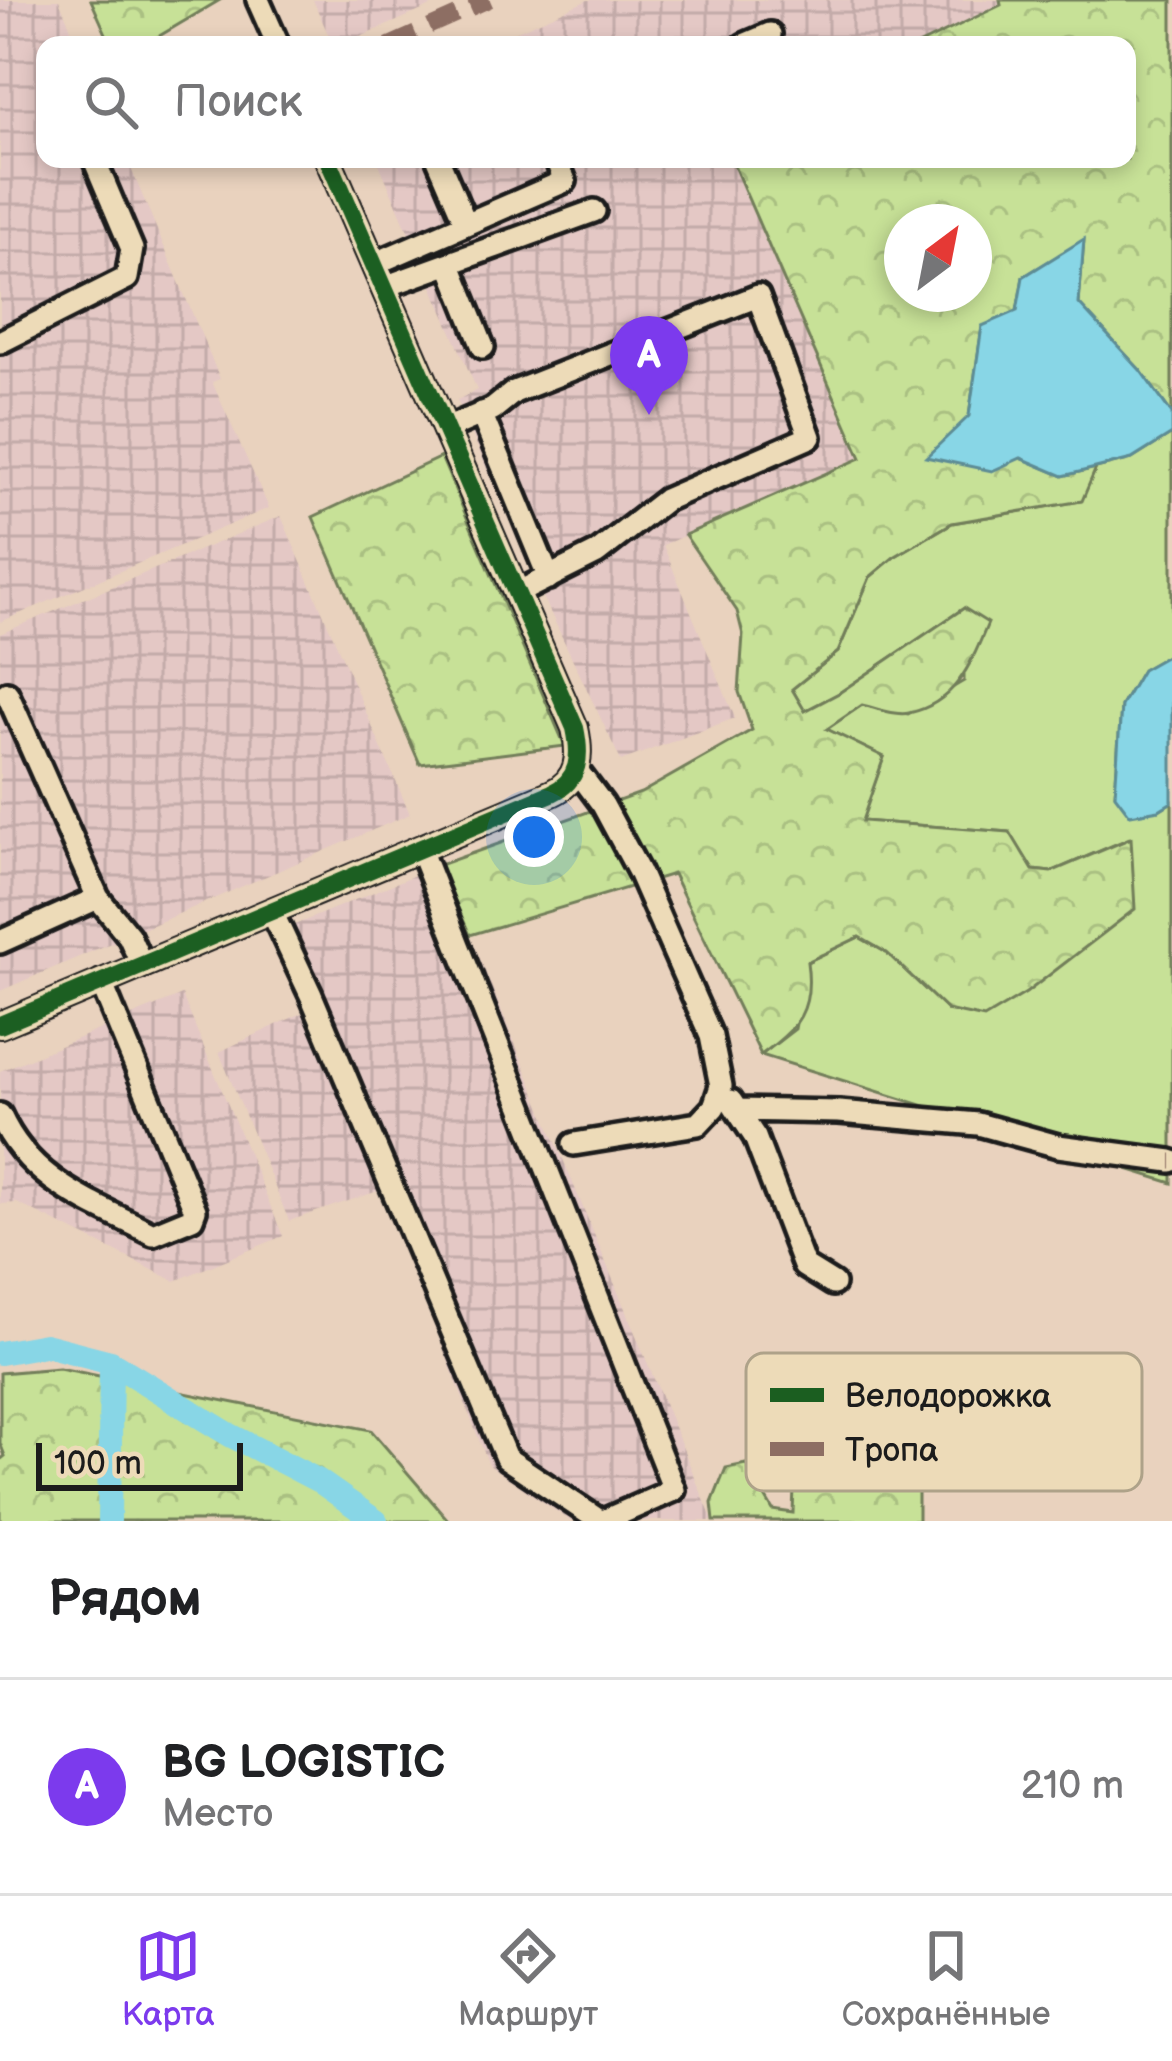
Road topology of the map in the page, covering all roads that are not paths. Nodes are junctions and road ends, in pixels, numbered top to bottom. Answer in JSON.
{"nodes":[{"id":1,"x":259,"y":0,"type":"edge"},
{"id":2,"x":770,"y":34,"type":"dead end"},
{"id":3,"x":274,"y":36,"type":"edge"},
{"id":4,"x":765,"y":36,"type":"edge"},
{"id":5,"x":98,"y":168,"type":"edge"},
{"id":6,"x":332,"y":168,"type":"edge"},
{"id":7,"x":442,"y":168,"type":"edge"},
{"id":8,"x":560,"y":168,"type":"edge"},
{"id":9,"x":594,"y":211,"type":"dead end"},
{"id":10,"x":466,"y":224,"type":"junction"},
{"id":11,"x":374,"y":264,"type":"junction"},
{"id":12,"x":450,"y":265,"type":"junction"},
{"id":13,"x":384,"y":287,"type":"junction"},
{"id":14,"x":0,"y":342,"type":"edge"},
{"id":15,"x":483,"y":347,"type":"dead end"},
{"id":16,"x":481,"y":413,"type":"junction"},
{"id":17,"x":446,"y":429,"type":"junction"},
{"id":18,"x":549,"y":578,"type":"junction"},
{"id":19,"x":517,"y":593,"type":"junction"},
{"id":20,"x":7,"y":693,"type":"dead end"},
{"id":21,"x":576,"y":770,"type":"junction"},
{"id":22,"x":421,"y":849,"type":"junction"},
{"id":23,"x":98,"y":898,"type":"junction"},
{"id":24,"x":272,"y":911,"type":"junction"},
{"id":25,"x":0,"y":942,"type":"edge"},
{"id":26,"x":142,"y":965,"type":"junction"},
{"id":27,"x":101,"y":982,"type":"junction"},
{"id":28,"x":0,"y":1025,"type":"edge"},
{"id":29,"x":721,"y":1086,"type":"junction"},
{"id":30,"x":737,"y":1110,"type":"junction"},
{"id":31,"x":0,"y":1115,"type":"edge"},
{"id":32,"x":574,"y":1144,"type":"dead end"},
{"id":33,"x":1171,"y":1161,"type":"edge"},
{"id":34,"x":833,"y":1284,"type":"dead end"},
{"id":35,"x":602,"y":1521,"type":"edge"}],
"edges":[{"from":1,"to":3,"type":"street"},
{"from":2,"to":4,"type":"street"},
{"from":5,"to":14,"type":"street"},
{"from":6,"to":11,"type":"street"},
{"from":7,"to":10,"type":"street"},
{"from":8,"to":10,"type":"street"},
{"from":9,"to":12,"type":"street"},
{"from":10,"to":11,"type":"street"},
{"from":11,"to":13,"type":"street"},
{"from":12,"to":13,"type":"street"},
{"from":12,"to":15,"type":"street"},
{"from":13,"to":17,"type":"street"},
{"from":16,"to":17,"type":"street"},
{"from":16,"to":18,"type":"street"},
{"from":16,"to":18,"type":"street"},
{"from":17,"to":19,"type":"street"},
{"from":18,"to":19,"type":"street"},
{"from":19,"to":21,"type":"street"},
{"from":20,"to":23,"type":"street"},
{"from":21,"to":22,"type":"street"},
{"from":21,"to":29,"type":"street"},
{"from":22,"to":24,"type":"street"},
{"from":22,"to":35,"type":"street"},
{"from":23,"to":25,"type":"street"},
{"from":23,"to":26,"type":"street"},
{"from":24,"to":26,"type":"street"},
{"from":24,"to":35,"type":"street"},
{"from":26,"to":27,"type":"street"},
{"from":27,"to":28,"type":"street"},
{"from":27,"to":31,"type":"street"},
{"from":29,"to":30,"type":"street"},
{"from":29,"to":32,"type":"street"},
{"from":30,"to":33,"type":"street"},
{"from":30,"to":34,"type":"street"}]}
